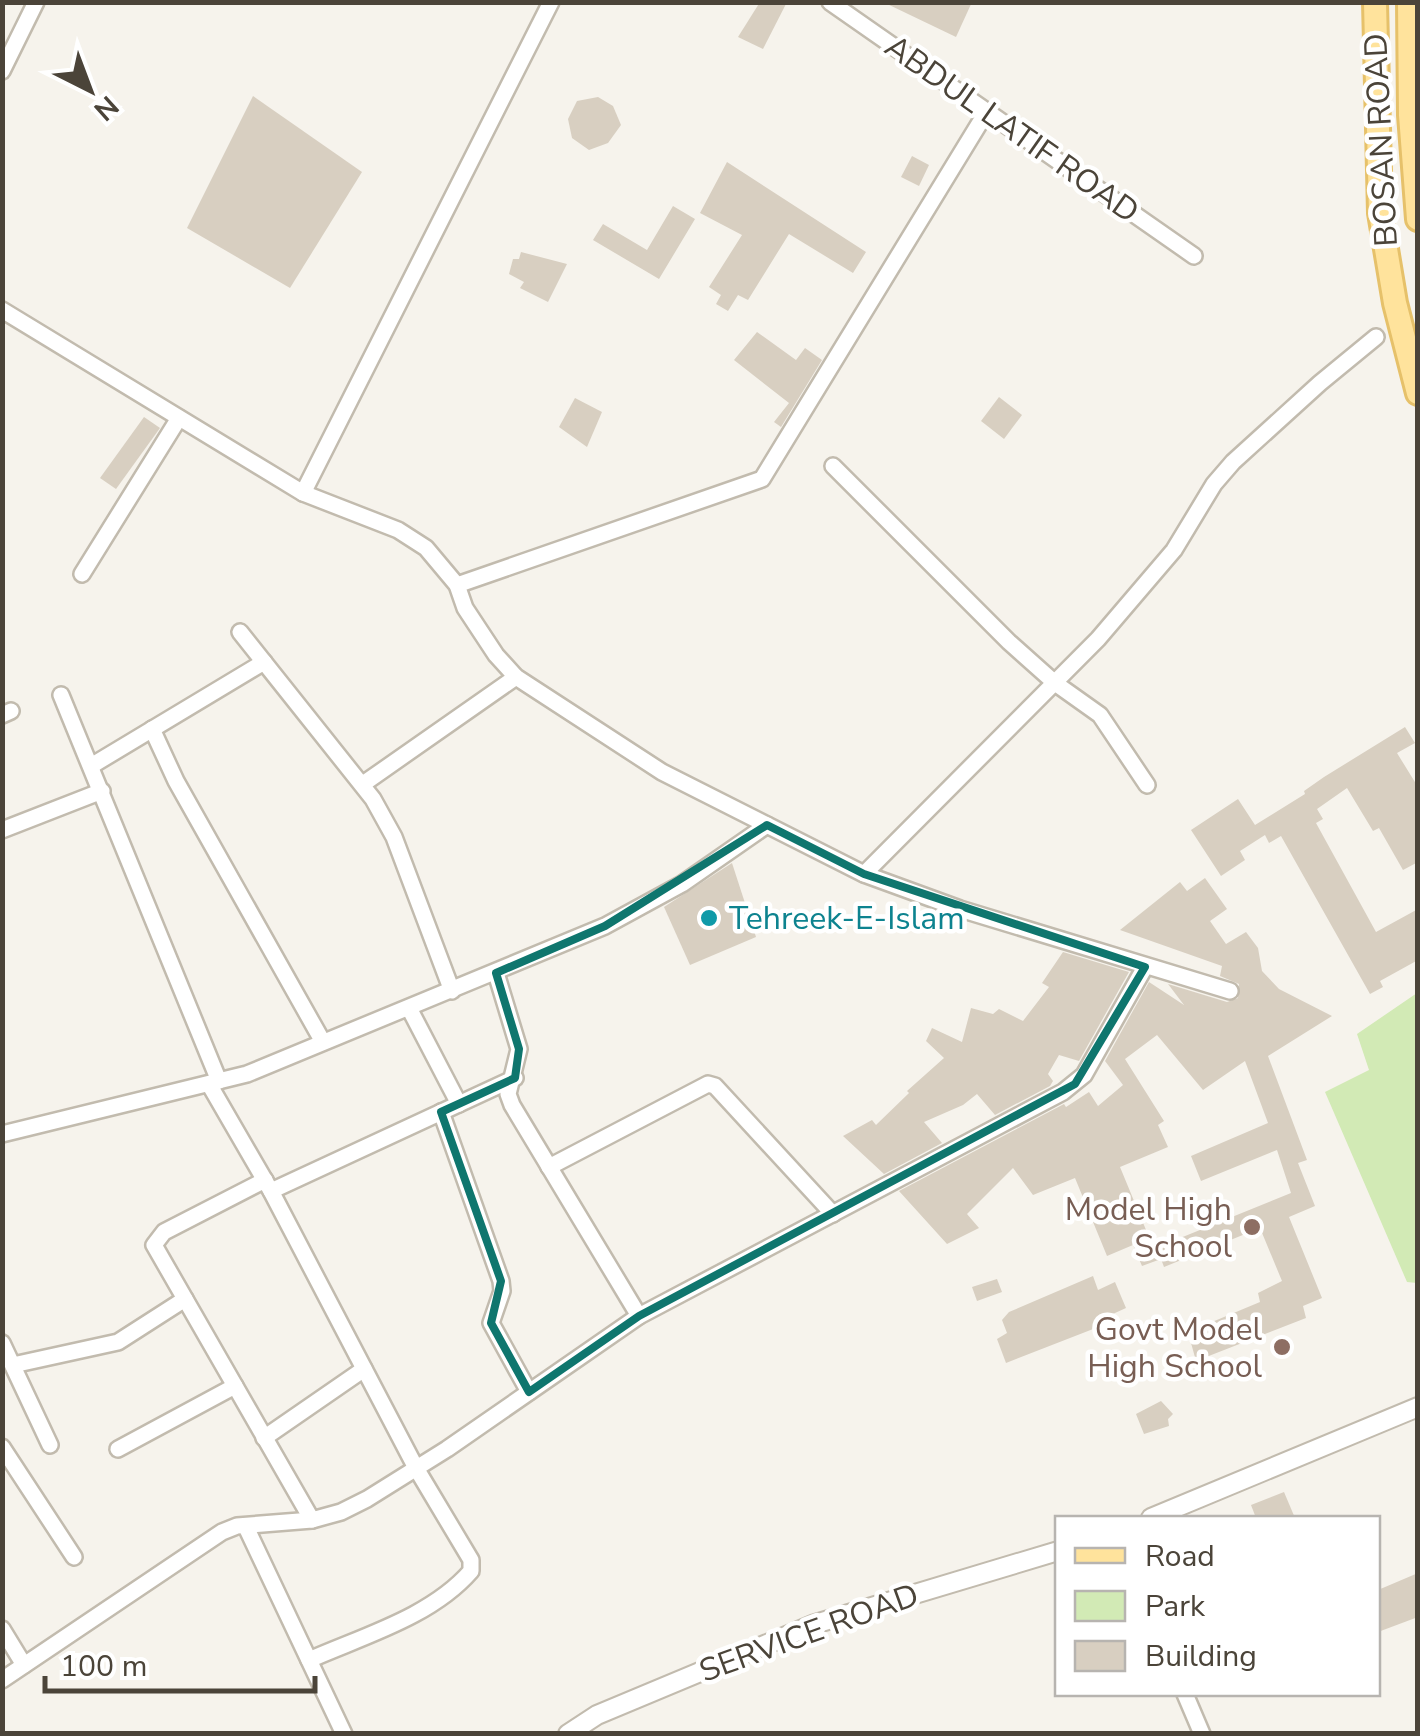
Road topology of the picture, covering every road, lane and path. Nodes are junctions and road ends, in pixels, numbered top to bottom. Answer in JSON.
{"nodes":[{"id":1,"x":36,"y":2,"type":"edge"},
{"id":2,"x":551,"y":2,"type":"edge"},
{"id":3,"x":830,"y":2,"type":"edge"},
{"id":4,"x":1374,"y":2,"type":"edge"},
{"id":5,"x":1408,"y":2,"type":"edge"},
{"id":6,"x":857,"y":10,"type":"edge"},
{"id":7,"x":2,"y":71,"type":"edge"},
{"id":8,"x":987,"y":111,"type":"junction"},
{"id":9,"x":1418,"y":219,"type":"edge"},
{"id":10,"x":1194,"y":256,"type":"dead end"},
{"id":11,"x":2,"y":310,"type":"edge"},
{"id":12,"x":1376,"y":337,"type":"dead end"},
{"id":13,"x":1418,"y":393,"type":"edge"},
{"id":14,"x":179,"y":418,"type":"junction"},
{"id":15,"x":833,"y":466,"type":"dead end"},
{"id":16,"x":302,"y":493,"type":"junction"},
{"id":17,"x":82,"y":574,"type":"dead end"},
{"id":18,"x":458,"y":586,"type":"junction"},
{"id":19,"x":240,"y":632,"type":"dead end"},
{"id":20,"x":264,"y":662,"type":"junction"},
{"id":21,"x":516,"y":677,"type":"junction"},
{"id":22,"x":1055,"y":684,"type":"junction"},
{"id":23,"x":62,"y":695,"type":"dead end"},
{"id":24,"x":152,"y":730,"type":"junction"},
{"id":25,"x":90,"y":766,"type":"junction"},
{"id":26,"x":363,"y":784,"type":"junction"},
{"id":27,"x":1148,"y":785,"type":"dead end"},
{"id":28,"x":102,"y":792,"type":"junction"},
{"id":29,"x":766,"y":825,"type":"junction"},
{"id":30,"x":2,"y":830,"type":"edge"},
{"id":31,"x":864,"y":874,"type":"junction"},
{"id":32,"x":1146,"y":967,"type":"junction"},
{"id":33,"x":496,"y":973,"type":"junction"},
{"id":34,"x":452,"y":990,"type":"junction"},
{"id":35,"x":1230,"y":991,"type":"dead end"},
{"id":36,"x":409,"y":1008,"type":"junction"},
{"id":37,"x":323,"y":1042,"type":"junction"},
{"id":38,"x":515,"y":1078,"type":"junction"},
{"id":39,"x":214,"y":1082,"type":"junction"},
{"id":40,"x":459,"y":1104,"type":"junction"},
{"id":41,"x":441,"y":1112,"type":"junction"},
{"id":42,"x":2,"y":1134,"type":"edge"},
{"id":43,"x":549,"y":1167,"type":"junction"},
{"id":44,"x":268,"y":1185,"type":"junction"},
{"id":45,"x":833,"y":1214,"type":"junction"},
{"id":46,"x":185,"y":1299,"type":"junction"},
{"id":47,"x":639,"y":1316,"type":"junction"},
{"id":48,"x":2,"y":1343,"type":"edge"},
{"id":49,"x":13,"y":1365,"type":"junction"},
{"id":50,"x":364,"y":1370,"type":"junction"},
{"id":51,"x":235,"y":1386,"type":"junction"},
{"id":52,"x":528,"y":1392,"type":"junction"},
{"id":53,"x":1418,"y":1407,"type":"edge"},
{"id":54,"x":264,"y":1438,"type":"junction"},
{"id":55,"x":50,"y":1445,"type":"dead end"},
{"id":56,"x":2,"y":1447,"type":"edge"},
{"id":57,"x":118,"y":1449,"type":"dead end"},
{"id":58,"x":416,"y":1468,"type":"junction"},
{"id":59,"x":1156,"y":1516,"type":"edge"},
{"id":60,"x":312,"y":1520,"type":"junction"},
{"id":61,"x":246,"y":1526,"type":"junction"},
{"id":62,"x":1055,"y":1552,"type":"edge"},
{"id":63,"x":74,"y":1557,"type":"dead end"},
{"id":64,"x":2,"y":1629,"type":"edge"},
{"id":65,"x":309,"y":1660,"type":"junction"},
{"id":66,"x":24,"y":1665,"type":"junction"},
{"id":67,"x":2,"y":1680,"type":"edge"},
{"id":68,"x":1187,"y":1696,"type":"edge"},
{"id":69,"x":344,"y":1734,"type":"edge"},
{"id":70,"x":568,"y":1734,"type":"edge"},
{"id":71,"x":1202,"y":1734,"type":"edge"}],
"edges":[{"from":1,"to":7,"type":"street"},
{"from":2,"to":16,"type":"street"},
{"from":3,"to":6,"type":"street","name":"ABDUL LATIF ROAD"},
{"from":4,"to":13,"type":"main road","name":"BOSAN ROAD"},
{"from":5,"to":9,"type":"main road","name":"BOSAN ROAD"},
{"from":6,"to":8,"type":"street","name":"ABDUL LATIF ROAD"},
{"from":8,"to":10,"type":"street","name":"ABDUL LATIF ROAD"},
{"from":8,"to":18,"type":"street"},
{"from":11,"to":14,"type":"street"},
{"from":12,"to":22,"type":"street"},
{"from":14,"to":16,"type":"street"},
{"from":14,"to":17,"type":"street"},
{"from":15,"to":22,"type":"street"},
{"from":16,"to":18,"type":"street"},
{"from":18,"to":21,"type":"street"},
{"from":19,"to":20,"type":"street"},
{"from":20,"to":24,"type":"street"},
{"from":20,"to":26,"type":"street"},
{"from":21,"to":26,"type":"street"},
{"from":21,"to":29,"type":"street"},
{"from":22,"to":27,"type":"street"},
{"from":22,"to":31,"type":"street"},
{"from":23,"to":25,"type":"street"},
{"from":24,"to":25,"type":"street"},
{"from":24,"to":37,"type":"street"},
{"from":25,"to":28,"type":"street"},
{"from":26,"to":34,"type":"street"},
{"from":28,"to":30,"type":"street"},
{"from":28,"to":39,"type":"street"},
{"from":29,"to":31,"type":"street"},
{"from":29,"to":33,"type":"street"},
{"from":31,"to":32,"type":"street"},
{"from":32,"to":35,"type":"street"},
{"from":32,"to":45,"type":"street"},
{"from":33,"to":34,"type":"street"},
{"from":33,"to":38,"type":"street"},
{"from":34,"to":36,"type":"street"},
{"from":36,"to":37,"type":"street"},
{"from":36,"to":40,"type":"street"},
{"from":37,"to":39,"type":"street"},
{"from":38,"to":40,"type":"street"},
{"from":38,"to":43,"type":"street"},
{"from":39,"to":42,"type":"street"},
{"from":39,"to":44,"type":"street"},
{"from":40,"to":41,"type":"street"},
{"from":41,"to":44,"type":"street"},
{"from":41,"to":52,"type":"street"},
{"from":43,"to":45,"type":"street"},
{"from":43,"to":47,"type":"street"},
{"from":44,"to":46,"type":"street"},
{"from":44,"to":50,"type":"street"},
{"from":45,"to":47,"type":"street"},
{"from":46,"to":49,"type":"street"},
{"from":46,"to":51,"type":"street"},
{"from":47,"to":52,"type":"street"},
{"from":48,"to":49,"type":"street"},
{"from":49,"to":55,"type":"street"},
{"from":50,"to":54,"type":"street"},
{"from":50,"to":58,"type":"street"},
{"from":51,"to":54,"type":"street"},
{"from":51,"to":57,"type":"street"},
{"from":52,"to":58,"type":"street"},
{"from":53,"to":59,"type":"street"},
{"from":54,"to":60,"type":"street"},
{"from":56,"to":63,"type":"street"},
{"from":58,"to":60,"type":"street"},
{"from":58,"to":65,"type":"street"},
{"from":60,"to":61,"type":"street"},
{"from":61,"to":65,"type":"street"},
{"from":61,"to":66,"type":"street"},
{"from":62,"to":70,"type":"street","name":"SERVICE ROAD"},
{"from":64,"to":66,"type":"street"},
{"from":65,"to":69,"type":"street"},
{"from":66,"to":67,"type":"street"},
{"from":68,"to":71,"type":"street"}]}
